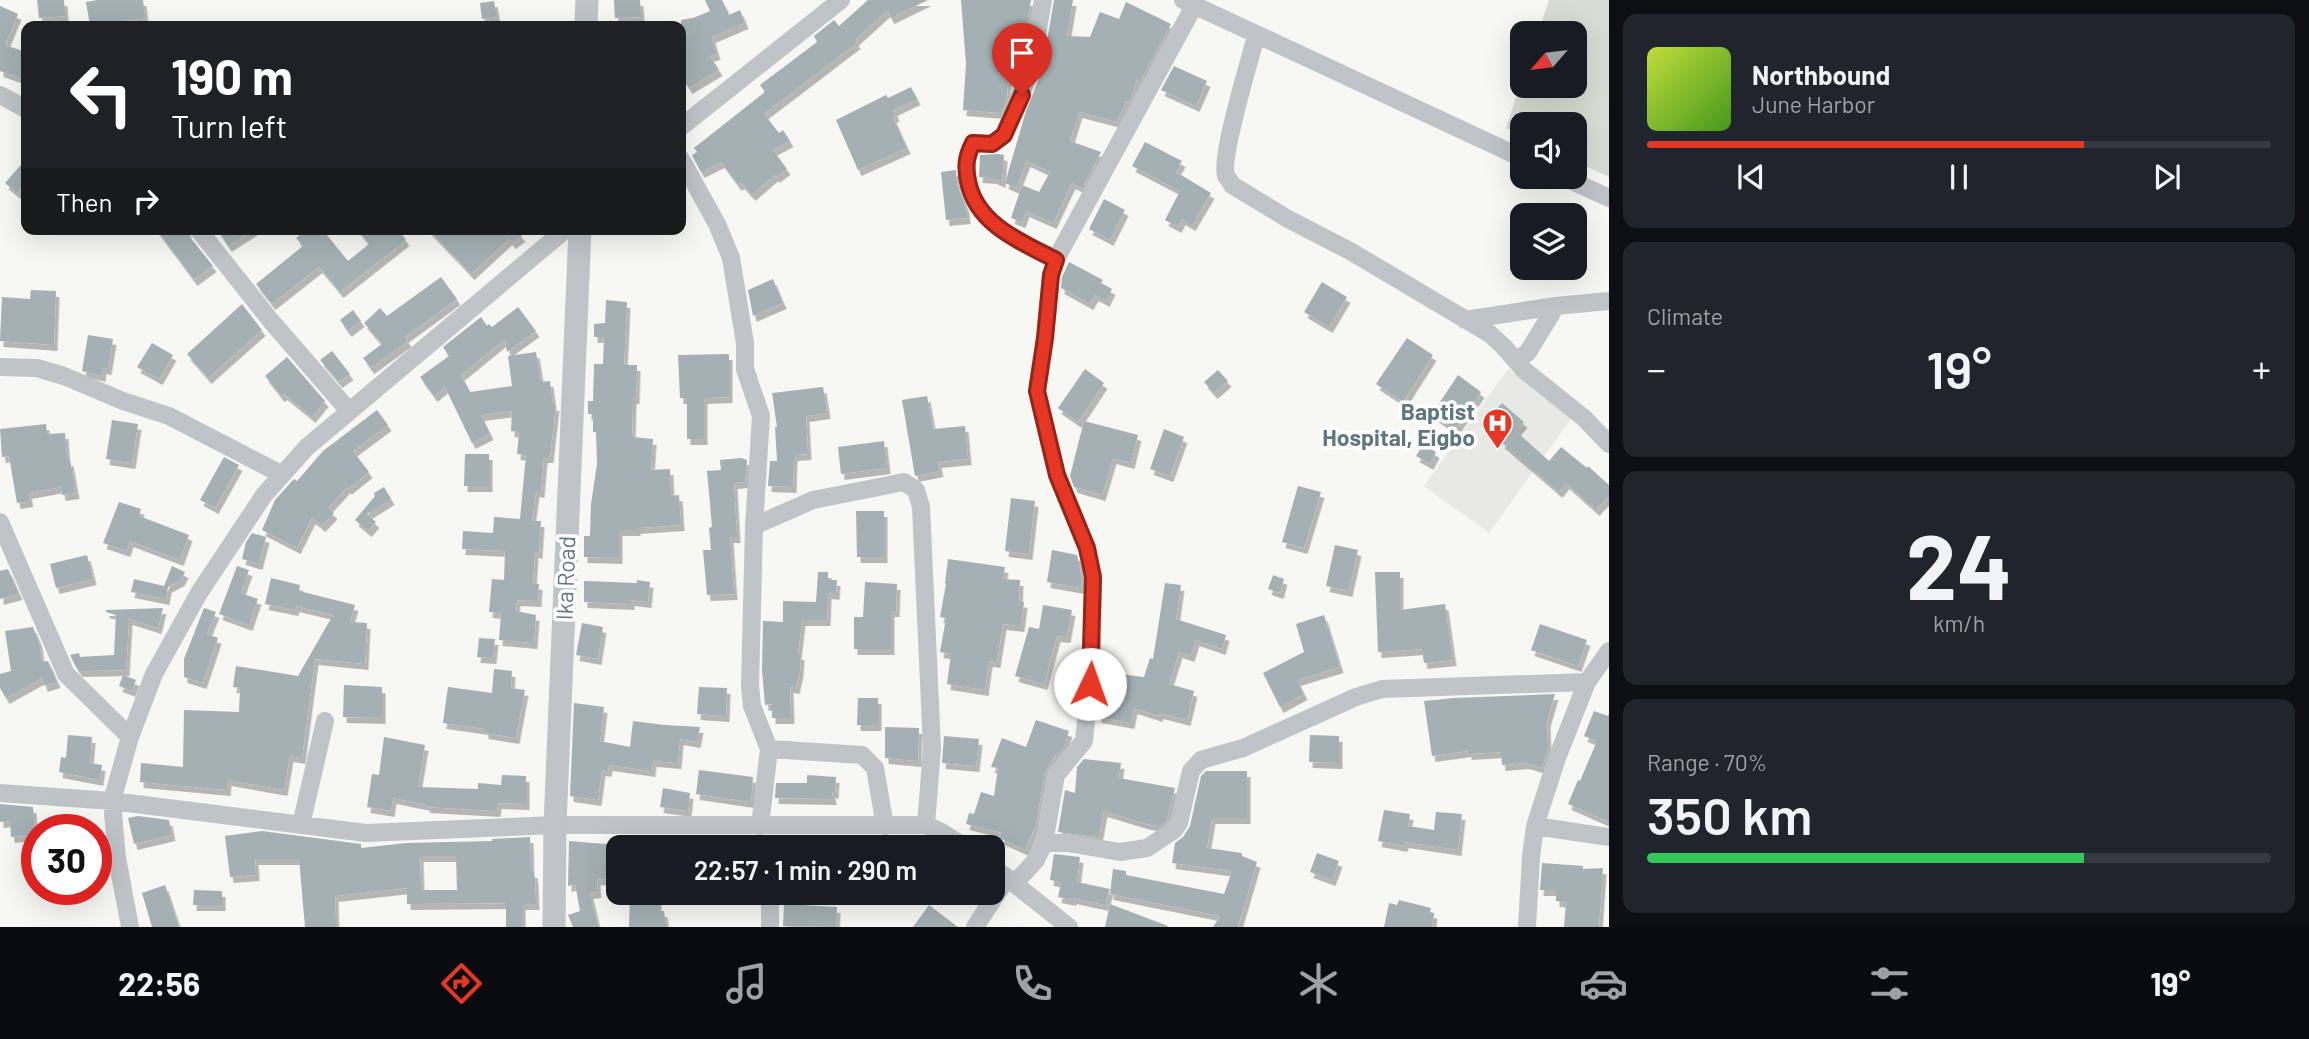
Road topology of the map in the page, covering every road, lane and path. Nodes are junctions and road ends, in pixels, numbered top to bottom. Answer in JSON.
{"nodes":[{"id":1,"x":587,"y":0,"type":"edge"},
{"id":2,"x":841,"y":0,"type":"edge"},
{"id":3,"x":1043,"y":0,"type":"edge"},
{"id":4,"x":1188,"y":3,"type":"edge"},
{"id":5,"x":586,"y":21,"type":"edge"},
{"id":6,"x":1256,"y":36,"type":"junction"},
{"id":7,"x":0,"y":95,"type":"edge"},
{"id":8,"x":21,"y":106,"type":"edge"},
{"id":9,"x":686,"y":123,"type":"edge"},
{"id":10,"x":1510,"y":152,"type":"edge"},
{"id":11,"x":686,"y":168,"type":"edge"},
{"id":12,"x":1587,"y":188,"type":"edge"},
{"id":13,"x":1609,"y":198,"type":"edge"},
{"id":14,"x":203,"y":235,"type":"edge"},
{"id":15,"x":559,"y":235,"type":"edge"},
{"id":16,"x":580,"y":235,"type":"edge"},
{"id":17,"x":1056,"y":260,"type":"junction"},
{"id":18,"x":1609,"y":301,"type":"edge"},
{"id":19,"x":1556,"y":306,"type":"junction"},
{"id":20,"x":1465,"y":320,"type":"junction"},
{"id":21,"x":1516,"y":361,"type":"junction"},
{"id":22,"x":0,"y":367,"type":"edge"},
{"id":23,"x":348,"y":411,"type":"junction"},
{"id":24,"x":1609,"y":444,"type":"edge"},
{"id":25,"x":281,"y":474,"type":"junction"},
{"id":26,"x":0,"y":522,"type":"edge"},
{"id":27,"x":754,"y":526,"type":"junction"},
{"id":28,"x":1609,"y":651,"type":"edge"},
{"id":29,"x":1587,"y":682,"type":"junction"},
{"id":30,"x":325,"y":721,"type":"dead end"},
{"id":31,"x":130,"y":737,"type":"junction"},
{"id":32,"x":769,"y":750,"type":"junction"},
{"id":33,"x":0,"y":793,"type":"edge"},
{"id":34,"x":112,"y":801,"type":"junction"},
{"id":35,"x":301,"y":825,"type":"junction"},
{"id":36,"x":555,"y":825,"type":"junction"},
{"id":37,"x":926,"y":825,"type":"junction"},
{"id":38,"x":760,"y":826,"type":"junction"},
{"id":39,"x":885,"y":826,"type":"junction"},
{"id":40,"x":1535,"y":827,"type":"junction"},
{"id":41,"x":946,"y":835,"type":"edge"},
{"id":42,"x":1609,"y":837,"type":"edge"},
{"id":43,"x":1044,"y":843,"type":"junction"},
{"id":44,"x":1005,"y":876,"type":"edge"},
{"id":45,"x":1011,"y":881,"type":"junction"},
{"id":46,"x":770,"y":905,"type":"edge"},
{"id":47,"x":130,"y":927,"type":"edge"},
{"id":48,"x":554,"y":927,"type":"edge"},
{"id":49,"x":771,"y":927,"type":"edge"},
{"id":50,"x":975,"y":927,"type":"edge"},
{"id":51,"x":1069,"y":927,"type":"edge"},
{"id":52,"x":1527,"y":927,"type":"edge"}],
"edges":[{"from":1,"to":5,"type":"street"},
{"from":2,"to":9,"type":"street"},
{"from":3,"to":17,"type":"street"},
{"from":4,"to":6,"type":"street"},
{"from":4,"to":17,"type":"street"},
{"from":6,"to":10,"type":"street"},
{"from":6,"to":20,"type":"street"},
{"from":7,"to":8,"type":"street"},
{"from":11,"to":27,"type":"street"},
{"from":12,"to":13,"type":"street"},
{"from":14,"to":23,"type":"street"},
{"from":15,"to":23,"type":"street"},
{"from":16,"to":36,"type":"street","name":"Ika Road"},
{"from":17,"to":43,"type":"street"},
{"from":18,"to":19,"type":"street"},
{"from":19,"to":20,"type":"street"},
{"from":19,"to":21,"type":"street"},
{"from":20,"to":21,"type":"street"},
{"from":21,"to":24,"type":"street"},
{"from":22,"to":25,"type":"street"},
{"from":23,"to":25,"type":"street"},
{"from":25,"to":31,"type":"street"},
{"from":26,"to":31,"type":"street"},
{"from":27,"to":32,"type":"street"},
{"from":27,"to":37,"type":"street"},
{"from":28,"to":29,"type":"street"},
{"from":29,"to":40,"type":"street"},
{"from":29,"to":43,"type":"street"},
{"from":30,"to":35,"type":"street"},
{"from":31,"to":34,"type":"street"},
{"from":32,"to":38,"type":"street"},
{"from":32,"to":39,"type":"street"},
{"from":33,"to":34,"type":"street"},
{"from":34,"to":35,"type":"street"},
{"from":34,"to":47,"type":"street"},
{"from":35,"to":36,"type":"street"},
{"from":36,"to":38,"type":"street"},
{"from":36,"to":48,"type":"street","name":"Ika Road"},
{"from":37,"to":39,"type":"street"},
{"from":37,"to":41,"type":"street"},
{"from":38,"to":39,"type":"street"},
{"from":40,"to":42,"type":"street"},
{"from":40,"to":52,"type":"street"},
{"from":43,"to":45,"type":"street"},
{"from":44,"to":45,"type":"street"},
{"from":45,"to":50,"type":"street"},
{"from":45,"to":51,"type":"street"},
{"from":46,"to":49,"type":"street"}]}
